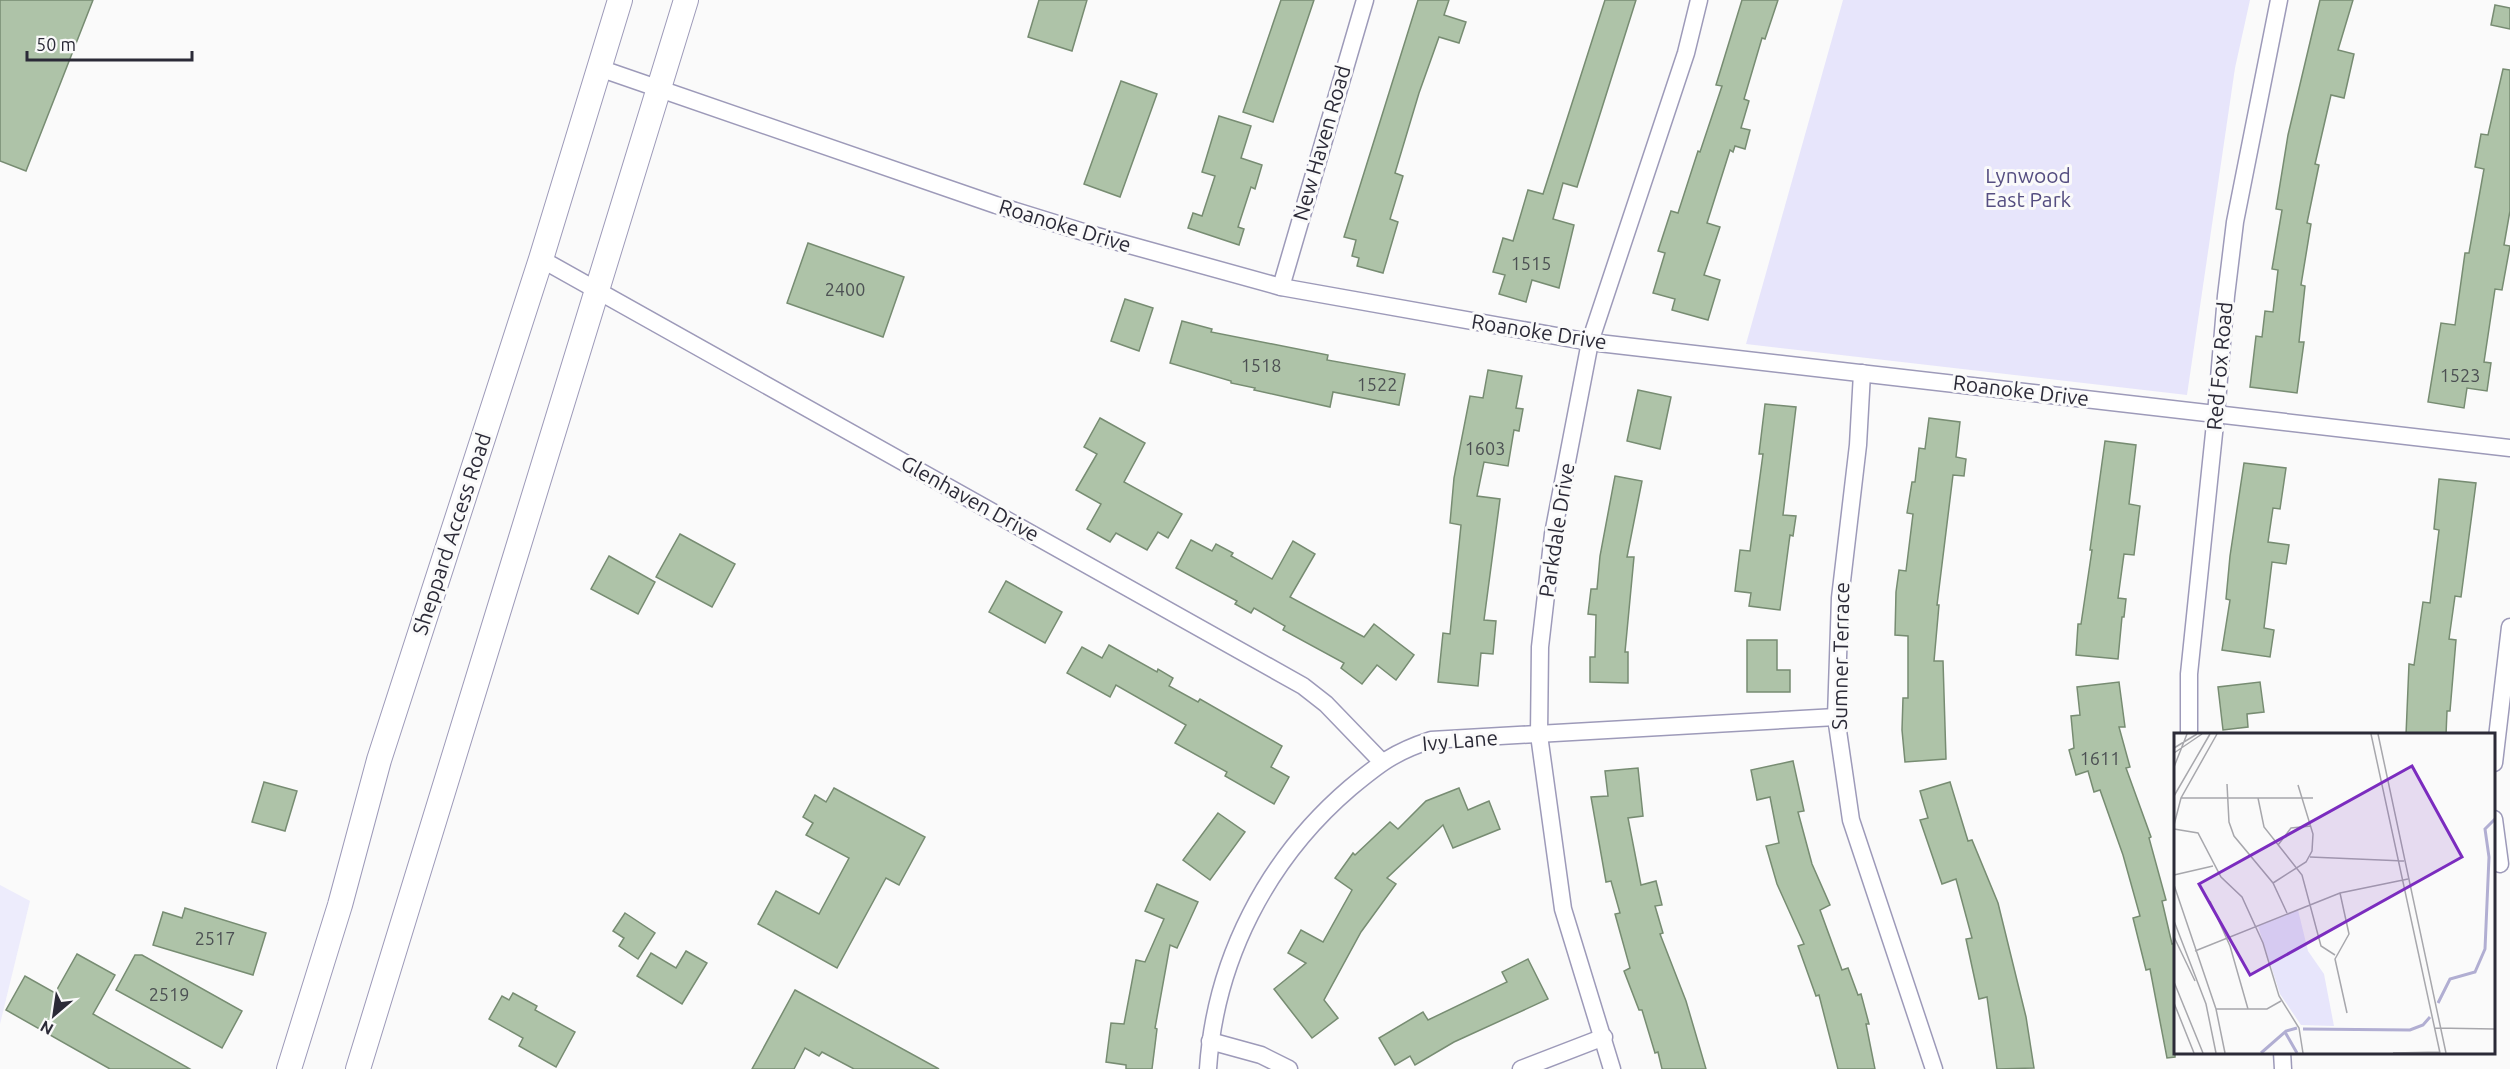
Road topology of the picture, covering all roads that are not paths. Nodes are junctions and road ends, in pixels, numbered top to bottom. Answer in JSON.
{"nodes":[{"id":1,"x":620,"y":0,"type":"edge"},
{"id":2,"x":686,"y":0,"type":"edge"},
{"id":3,"x":1365,"y":0,"type":"edge"},
{"id":4,"x":1699,"y":0,"type":"edge"},
{"id":5,"x":2279,"y":0,"type":"edge"},
{"id":6,"x":599,"y":68,"type":"junction"},
{"id":7,"x":660,"y":87,"type":"junction"},
{"id":8,"x":541,"y":260,"type":"junction"},
{"id":9,"x":1281,"y":287,"type":"junction"},
{"id":10,"x":599,"y":291,"type":"junction"},
{"id":11,"x":1590,"y":342,"type":"junction"},
{"id":12,"x":1862,"y":373,"type":"junction"},
{"id":13,"x":2216,"y":414,"type":"junction"},
{"id":14,"x":2510,"y":448,"type":"edge"},
{"id":15,"x":2510,"y":627,"type":"edge"},
{"id":16,"x":1836,"y":717,"type":"junction"},
{"id":17,"x":2189,"y":733,"type":"edge"},
{"id":18,"x":1539,"y":735,"type":"junction"},
{"id":19,"x":2495,"y":747,"type":"edge"},
{"id":20,"x":1382,"y":762,"type":"junction"},
{"id":21,"x":2495,"y":832,"type":"edge"},
{"id":22,"x":2500,"y":864,"type":"dead end"},
{"id":23,"x":1604,"y":1037,"type":"junction"},
{"id":24,"x":1210,"y":1041,"type":"junction"},
{"id":25,"x":2282,"y":1054,"type":"edge"},
{"id":26,"x":289,"y":1069,"type":"edge"},
{"id":27,"x":358,"y":1069,"type":"edge"},
{"id":28,"x":1208,"y":1069,"type":"edge"},
{"id":29,"x":1288,"y":1069,"type":"edge"},
{"id":30,"x":1521,"y":1069,"type":"edge"},
{"id":31,"x":1612,"y":1069,"type":"edge"},
{"id":32,"x":1934,"y":1069,"type":"edge"},
{"id":33,"x":2283,"y":1069,"type":"edge"}],
"edges":[{"from":1,"to":6,"type":"main road","name":"Sheppard Access Road"},
{"from":2,"to":7,"type":"main road"},
{"from":3,"to":9,"type":"street","name":"New Haven Road"},
{"from":4,"to":11,"type":"street","name":"Parkdale Drive"},
{"from":5,"to":13,"type":"street","name":"Red Fox Road"},
{"from":6,"to":7,"type":"street","name":"Roanoke Drive"},
{"from":6,"to":8,"type":"main road","name":"Sheppard Access Road"},
{"from":7,"to":9,"type":"street","name":"Roanoke Drive"},
{"from":7,"to":10,"type":"main road"},
{"from":8,"to":10,"type":"street","name":"Glenhaven Drive"},
{"from":8,"to":26,"type":"main road","name":"Sheppard Access Road"},
{"from":9,"to":11,"type":"street","name":"Roanoke Drive"},
{"from":10,"to":20,"type":"street","name":"Glenhaven Drive"},
{"from":10,"to":27,"type":"main road"},
{"from":11,"to":12,"type":"street","name":"Roanoke Drive"},
{"from":11,"to":18,"type":"street","name":"Parkdale Drive"},
{"from":12,"to":13,"type":"street","name":"Roanoke Drive"},
{"from":12,"to":16,"type":"street","name":"Sumner Terrace"},
{"from":13,"to":14,"type":"street","name":"Roanoke Drive"},
{"from":13,"to":17,"type":"street","name":"Red Fox Road"},
{"from":15,"to":19,"type":"street"},
{"from":16,"to":18,"type":"street","name":"Ivy Lane"},
{"from":16,"to":32,"type":"street","name":"Sumner Terrace"},
{"from":18,"to":20,"type":"street","name":"Ivy Lane"},
{"from":18,"to":23,"type":"street","name":"Parkdale Drive"},
{"from":20,"to":24,"type":"street","name":"Ivy Lane"},
{"from":21,"to":22,"type":"street"},
{"from":23,"to":30,"type":"street"},
{"from":23,"to":31,"type":"street","name":"Parkdale Drive"},
{"from":24,"to":28,"type":"street","name":"Ivy Lane"},
{"from":24,"to":29,"type":"street"},
{"from":25,"to":33,"type":"street"}]}
